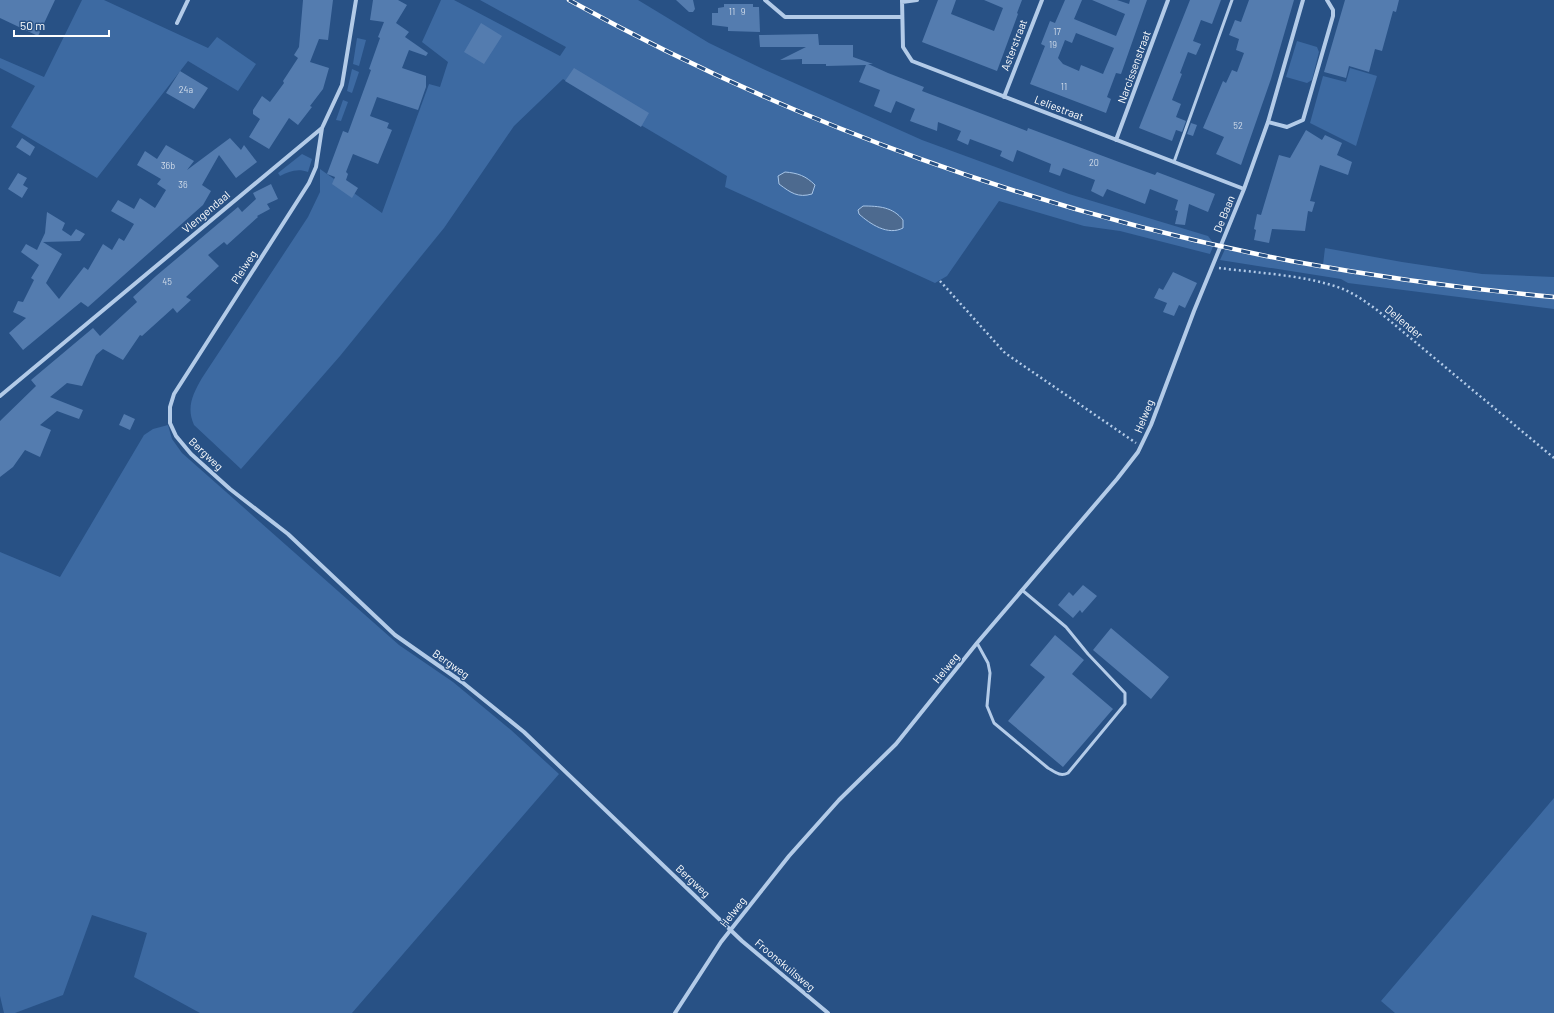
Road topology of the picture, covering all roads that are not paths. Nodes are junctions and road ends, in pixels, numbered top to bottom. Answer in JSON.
{"nodes":[{"id":1,"x":188,"y":0,"type":"edge"},
{"id":2,"x":356,"y":0,"type":"edge"},
{"id":3,"x":765,"y":0,"type":"edge"},
{"id":4,"x":917,"y":0,"type":"edge"},
{"id":5,"x":1042,"y":0,"type":"edge"},
{"id":6,"x":1168,"y":0,"type":"edge"},
{"id":7,"x":1232,"y":0,"type":"edge"},
{"id":8,"x":1303,"y":0,"type":"edge"},
{"id":9,"x":1327,"y":0,"type":"edge"},
{"id":10,"x":902,"y":1,"type":"edge"},
{"id":11,"x":902,"y":17,"type":"junction"},
{"id":12,"x":177,"y":23,"type":"dead end"},
{"id":13,"x":1004,"y":97,"type":"junction"},
{"id":14,"x":1268,"y":122,"type":"junction"},
{"id":15,"x":322,"y":128,"type":"junction"},
{"id":16,"x":1116,"y":140,"type":"junction"},
{"id":17,"x":1174,"y":162,"type":"junction"},
{"id":18,"x":1244,"y":189,"type":"junction"},
{"id":19,"x":1194,"y":311,"type":"joint"},
{"id":20,"x":0,"y":396,"type":"edge"},
{"id":21,"x":169,"y":412,"type":"joint"},
{"id":22,"x":1022,"y":590,"type":"junction"},
{"id":23,"x":977,"y":643,"type":"junction"},
{"id":24,"x":731,"y":929,"type":"junction"},
{"id":25,"x":674,"y":1013,"type":"edge"},
{"id":26,"x":828,"y":1013,"type":"edge"}],
"edges":[{"from":1,"to":12,"type":"street"},
{"from":2,"to":15,"type":"street","name":"Vlengendaal"},
{"from":3,"to":11,"type":"street"},
{"from":4,"to":10,"type":"street"},
{"from":5,"to":13,"type":"street","name":"Asterstraat"},
{"from":6,"to":16,"type":"street","name":"Narcissenstraat"},
{"from":7,"to":17,"type":"lane"},
{"from":8,"to":14,"type":"street","name":"De Baan"},
{"from":9,"to":14,"type":"street"},
{"from":10,"to":11,"type":"street","name":"Leliestraat"},
{"from":11,"to":13,"type":"street","name":"Leliestraat"},
{"from":13,"to":16,"type":"street","name":"Leliestraat"},
{"from":14,"to":18,"type":"street","name":"De Baan"},
{"from":15,"to":20,"type":"street","name":"Vlengendaal"},
{"from":15,"to":21,"type":"street","name":"Pleiweg"},
{"from":16,"to":17,"type":"street","name":"Leliestraat"},
{"from":17,"to":18,"type":"street","name":"Leliestraat"},
{"from":18,"to":19,"type":"street","name":"De Baan"},
{"from":19,"to":22,"type":"street","name":"Helweg"},
{"from":21,"to":24,"type":"street","name":"Bergweg"},
{"from":22,"to":23,"type":"street","name":"Helweg"},
{"from":22,"to":23,"type":"lane"},
{"from":23,"to":24,"type":"street","name":"Helweg"},
{"from":24,"to":25,"type":"street","name":"Helweg"},
{"from":24,"to":26,"type":"street","name":"Froonskuilsweg"}]}
